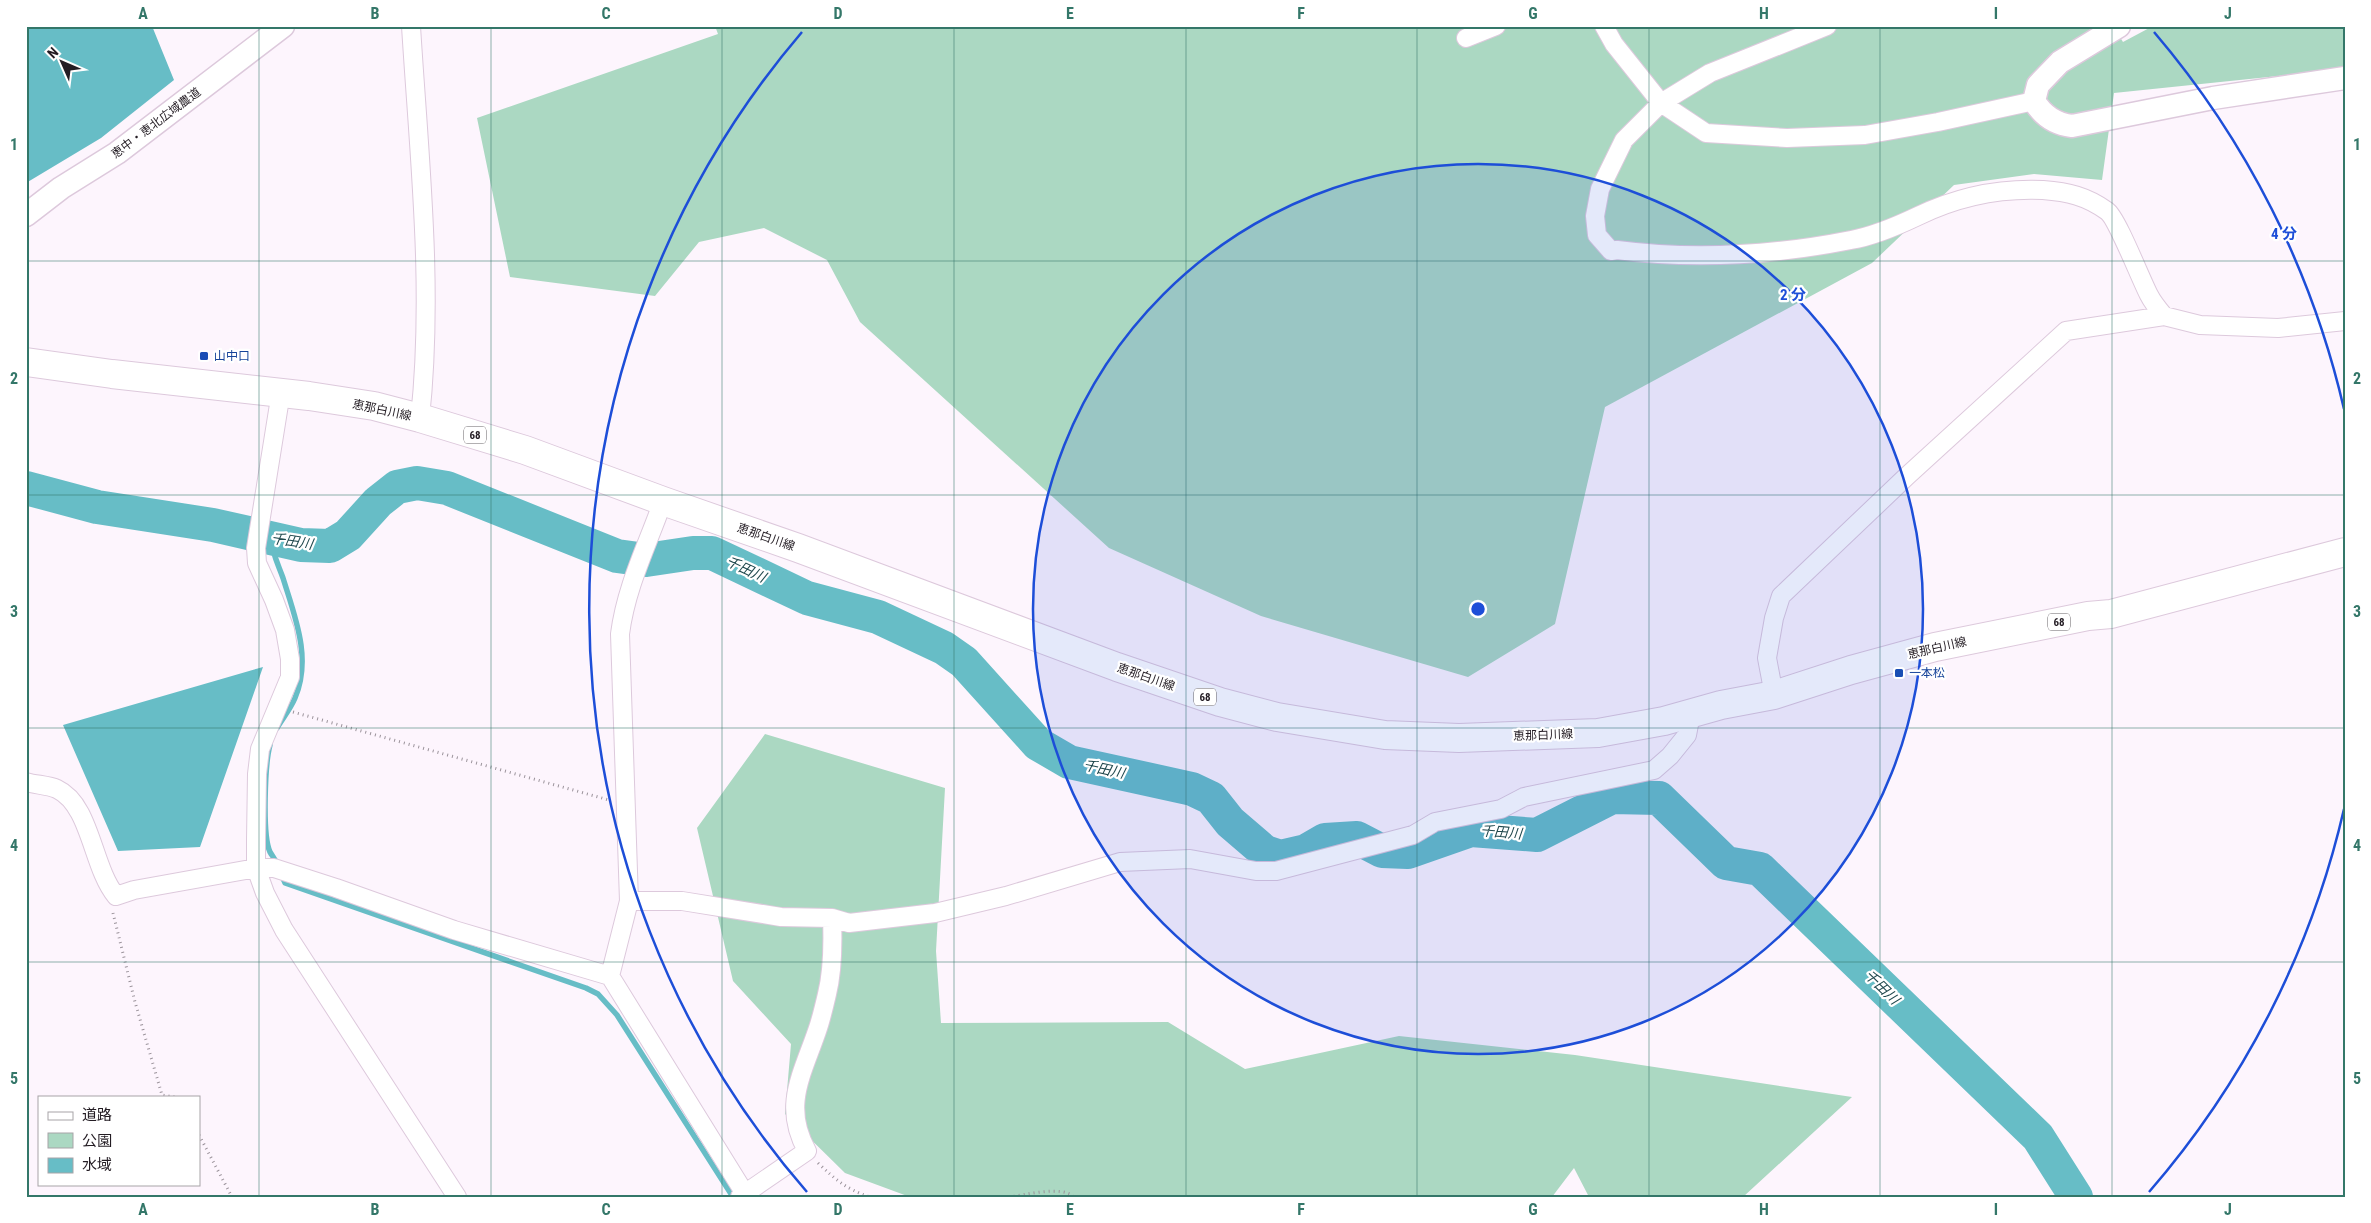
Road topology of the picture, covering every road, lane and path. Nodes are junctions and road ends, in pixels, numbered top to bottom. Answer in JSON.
{"nodes":[{"id":1,"x":282,"y":26,"type":"edge"},
{"id":2,"x":411,"y":26,"type":"edge"},
{"id":3,"x":1496,"y":26,"type":"edge"},
{"id":4,"x":1604,"y":26,"type":"edge"},
{"id":5,"x":1827,"y":26,"type":"edge"},
{"id":6,"x":2119,"y":26,"type":"edge"},
{"id":7,"x":2094,"y":33,"type":"edge"},
{"id":8,"x":1466,"y":38,"type":"dead end"},
{"id":9,"x":2345,"y":78,"type":"edge"},
{"id":10,"x":2034,"y":101,"type":"junction"},
{"id":11,"x":1661,"y":103,"type":"junction"},
{"id":12,"x":26,"y":215,"type":"edge"},
{"id":13,"x":2164,"y":316,"type":"junction"},
{"id":14,"x":2345,"y":321,"type":"edge"},
{"id":15,"x":26,"y":362,"type":"edge"},
{"id":16,"x":281,"y":392,"type":"junction"},
{"id":17,"x":420,"y":418,"type":"junction"},
{"id":18,"x":663,"y":501,"type":"junction"},
{"id":19,"x":2345,"y":552,"type":"edge"},
{"id":20,"x":1774,"y":695,"type":"junction"},
{"id":21,"x":280,"y":704,"type":"junction"},
{"id":22,"x":1691,"y":714,"type":"junction"},
{"id":23,"x":26,"y":782,"type":"edge"},
{"id":24,"x":626,"y":804,"type":"junction"},
{"id":25,"x":256,"y":868,"type":"junction"},
{"id":26,"x":116,"y":896,"type":"junction"},
{"id":27,"x":629,"y":901,"type":"junction"},
{"id":28,"x":832,"y":918,"type":"junction"},
{"id":29,"x":610,"y":976,"type":"junction"},
{"id":30,"x":168,"y":1096,"type":"edge"},
{"id":31,"x":200,"y":1138,"type":"edge"},
{"id":32,"x":807,"y":1152,"type":"junction"},
{"id":33,"x":744,"y":1196,"type":"edge"},
{"id":34,"x":232,"y":1197,"type":"edge"},
{"id":35,"x":457,"y":1197,"type":"edge"},
{"id":36,"x":870,"y":1197,"type":"edge"},
{"id":37,"x":1009,"y":1197,"type":"edge"},
{"id":38,"x":1074,"y":1197,"type":"edge"}],
"edges":[{"from":1,"to":12,"type":"street","name":"恵中・恵北広域農道"},
{"from":2,"to":17,"type":"street"},
{"from":3,"to":8,"type":"street"},
{"from":4,"to":11,"type":"street"},
{"from":5,"to":11,"type":"street"},
{"from":6,"to":7,"type":"street"},
{"from":7,"to":10,"type":"street"},
{"from":9,"to":10,"type":"street"},
{"from":10,"to":11,"type":"street"},
{"from":11,"to":13,"type":"street"},
{"from":13,"to":14,"type":"street"},
{"from":13,"to":20,"type":"street"},
{"from":15,"to":16,"type":"main road","name":"恵那白川線","number":"68"},
{"from":16,"to":17,"type":"main road","name":"恵那白川線","number":"68"},
{"from":16,"to":21,"type":"street"},
{"from":17,"to":18,"type":"main road","name":"恵那白川線","number":"68"},
{"from":18,"to":22,"type":"main road","name":"恵那白川線","number":"68"},
{"from":18,"to":24,"type":"street"},
{"from":19,"to":20,"type":"main road","name":"恵那白川線","number":"68"},
{"from":20,"to":22,"type":"main road","name":"恵那白川線","number":"68"},
{"from":21,"to":24,"type":"path"},
{"from":21,"to":25,"type":"street"},
{"from":22,"to":28,"type":"street"},
{"from":23,"to":26,"type":"street"},
{"from":24,"to":27,"type":"street"},
{"from":25,"to":26,"type":"street"},
{"from":25,"to":29,"type":"street"},
{"from":25,"to":35,"type":"street"},
{"from":26,"to":30,"type":"path"},
{"from":27,"to":28,"type":"street"},
{"from":27,"to":29,"type":"street"},
{"from":28,"to":32,"type":"street"},
{"from":29,"to":33,"type":"street"},
{"from":31,"to":34,"type":"path"},
{"from":32,"to":33,"type":"street"},
{"from":32,"to":36,"type":"path"},
{"from":37,"to":38,"type":"path"}]}
